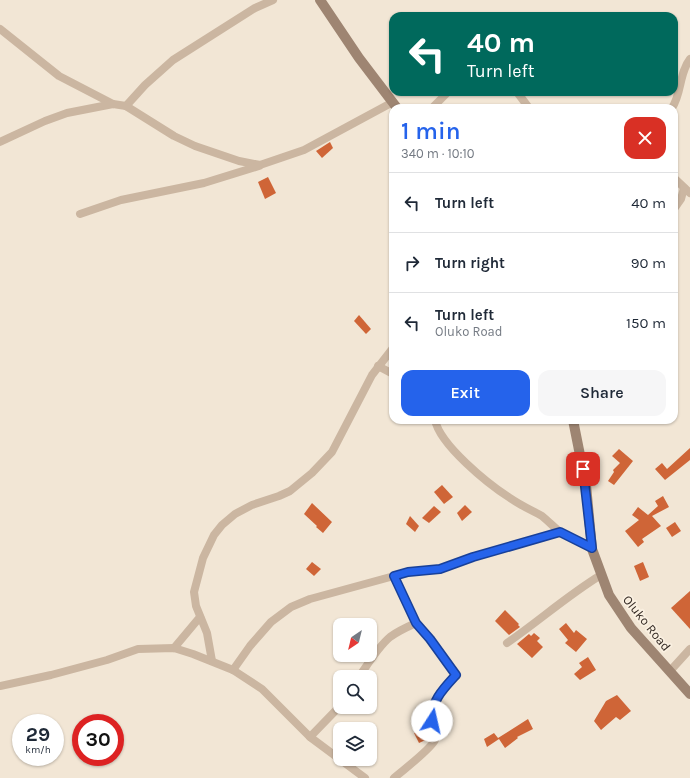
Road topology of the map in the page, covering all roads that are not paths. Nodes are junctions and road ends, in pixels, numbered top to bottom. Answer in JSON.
{"nodes":[{"id":1,"x":273,"y":0,"type":"edge"},
{"id":2,"x":320,"y":0,"type":"edge"},
{"id":3,"x":0,"y":29,"type":"edge"},
{"id":4,"x":690,"y":59,"type":"edge"},
{"id":5,"x":444,"y":96,"type":"edge"},
{"id":6,"x":113,"y":104,"type":"junction"},
{"id":7,"x":394,"y":104,"type":"edge"},
{"id":8,"x":436,"y":104,"type":"edge"},
{"id":9,"x":674,"y":104,"type":"edge"},
{"id":10,"x":126,"y":106,"type":"junction"},
{"id":11,"x":389,"y":108,"type":"edge"},
{"id":12,"x":0,"y":142,"type":"edge"},
{"id":13,"x":260,"y":165,"type":"junction"},
{"id":14,"x":678,"y":182,"type":"edge"},
{"id":15,"x":687,"y":191,"type":"edge"},
{"id":16,"x":678,"y":203,"type":"edge"},
{"id":17,"x":80,"y":214,"type":"dead end"},
{"id":18,"x":389,"y":353,"type":"edge"},
{"id":19,"x":378,"y":366,"type":"junction"},
{"id":20,"x":389,"y":372,"type":"edge"},
{"id":21,"x":436,"y":424,"type":"edge"},
{"id":22,"x":574,"y":424,"type":"edge"},
{"id":23,"x":560,"y":532,"type":"junction"},
{"id":24,"x":592,"y":548,"type":"junction"},
{"id":25,"x":601,"y":575,"type":"junction"},
{"id":26,"x":394,"y":576,"type":"junction"},
{"id":27,"x":200,"y":617,"type":"junction"},
{"id":28,"x":416,"y":623,"type":"junction"},
{"id":29,"x":506,"y":643,"type":"dead end"},
{"id":30,"x":174,"y":648,"type":"junction"},
{"id":31,"x":690,"y":649,"type":"edge"},
{"id":32,"x":212,"y":661,"type":"junction"},
{"id":33,"x":233,"y":670,"type":"junction"},
{"id":34,"x":364,"y":670,"type":"edge"},
{"id":35,"x":670,"y":671,"type":"junction"},
{"id":36,"x":0,"y":686,"type":"edge"},
{"id":37,"x":690,"y":694,"type":"edge"},
{"id":38,"x":333,"y":713,"type":"edge"},
{"id":39,"x":310,"y":737,"type":"junction"},
{"id":40,"x":365,"y":778,"type":"edge"},
{"id":41,"x":394,"y":778,"type":"edge"}],
"edges":[{"from":1,"to":10,"type":"street"},
{"from":2,"to":7,"type":"main road"},
{"from":3,"to":6,"type":"street"},
{"from":4,"to":9,"type":"street"},
{"from":5,"to":8,"type":"street"},
{"from":6,"to":10,"type":"street"},
{"from":6,"to":12,"type":"street"},
{"from":10,"to":13,"type":"street"},
{"from":11,"to":13,"type":"street"},
{"from":13,"to":17,"type":"street"},
{"from":14,"to":15,"type":"street"},
{"from":15,"to":16,"type":"street"},
{"from":18,"to":19,"type":"street"},
{"from":19,"to":20,"type":"street"},
{"from":19,"to":27,"type":"street"},
{"from":21,"to":23,"type":"street"},
{"from":22,"to":24,"type":"main road","name":"Oluko Road"},
{"from":23,"to":24,"type":"street"},
{"from":23,"to":26,"type":"street"},
{"from":24,"to":25,"type":"main road","name":"Oluko Road"},
{"from":25,"to":29,"type":"street"},
{"from":25,"to":35,"type":"main road","name":"Oluko Road"},
{"from":26,"to":28,"type":"street"},
{"from":26,"to":33,"type":"street"},
{"from":27,"to":30,"type":"street"},
{"from":27,"to":32,"type":"street"},
{"from":28,"to":34,"type":"street"},
{"from":28,"to":41,"type":"street"},
{"from":30,"to":32,"type":"street"},
{"from":30,"to":36,"type":"street"},
{"from":31,"to":35,"type":"street"},
{"from":32,"to":33,"type":"street"},
{"from":33,"to":39,"type":"street"},
{"from":35,"to":37,"type":"main road","name":"Oluko Road"},
{"from":38,"to":39,"type":"street"},
{"from":39,"to":40,"type":"street"}]}
